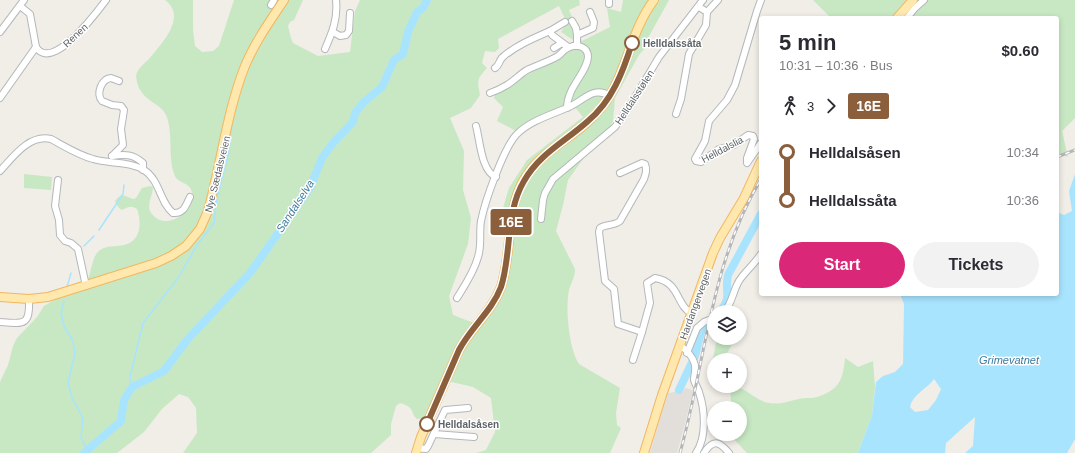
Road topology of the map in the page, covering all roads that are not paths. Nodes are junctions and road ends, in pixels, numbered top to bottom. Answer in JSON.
{"nodes":[{"id":1,"x":106,"y":0,"type":"edge"},
{"id":2,"x":284,"y":0,"type":"edge"},
{"id":3,"x":336,"y":0,"type":"edge"},
{"id":4,"x":654,"y":0,"type":"edge"},
{"id":5,"x":703,"y":0,"type":"edge"},
{"id":6,"x":718,"y":0,"type":"edge"},
{"id":7,"x":761,"y":0,"type":"edge"},
{"id":8,"x":913,"y":0,"type":"edge"},
{"id":9,"x":924,"y":0,"type":"edge"},
{"id":10,"x":22,"y":3,"type":"edge"},
{"id":11,"x":699,"y":6,"type":"junction"},
{"id":12,"x":590,"y":12,"type":"dead end"},
{"id":13,"x":707,"y":12,"type":"junction"},
{"id":14,"x":350,"y":13,"type":"dead end"},
{"id":15,"x":899,"y":16,"type":"edge"},
{"id":16,"x":909,"y":16,"type":"edge"},
{"id":17,"x":572,"y":21,"type":"dead end"},
{"id":18,"x":565,"y":22,"type":"dead end"},
{"id":19,"x":550,"y":31,"type":"junction"},
{"id":20,"x":0,"y":32,"type":"edge"},
{"id":21,"x":333,"y":32,"type":"junction"},
{"id":22,"x":577,"y":35,"type":"junction"},
{"id":23,"x":562,"y":43,"type":"junction"},
{"id":24,"x":577,"y":46,"type":"junction"},
{"id":25,"x":36,"y":47,"type":"junction"},
{"id":26,"x":568,"y":47,"type":"junction"},
{"id":27,"x":554,"y":48,"type":"dead end"},
{"id":28,"x":325,"y":50,"type":"dead end"},
{"id":29,"x":495,"y":68,"type":"dead end"},
{"id":30,"x":119,"y":81,"type":"dead end"},
{"id":31,"x":490,"y":93,"type":"dead end"},
{"id":32,"x":610,"y":96,"type":"junction"},
{"id":33,"x":0,"y":98,"type":"edge"},
{"id":34,"x":567,"y":108,"type":"junction"},
{"id":35,"x":676,"y":114,"type":"dead end"},
{"id":36,"x":476,"y":126,"type":"dead end"},
{"id":37,"x":759,"y":146,"type":"edge"},
{"id":38,"x":112,"y":156,"type":"junction"},
{"id":39,"x":106,"y":161,"type":"junction"},
{"id":40,"x":759,"y":165,"type":"edge"},
{"id":41,"x":143,"y":170,"type":"junction"},
{"id":42,"x":0,"y":171,"type":"edge"},
{"id":43,"x":620,"y":173,"type":"dead end"},
{"id":44,"x":496,"y":176,"type":"junction"},
{"id":45,"x":58,"y":180,"type":"dead end"},
{"id":46,"x":190,"y":197,"type":"dead end"},
{"id":47,"x":541,"y":219,"type":"dead end"},
{"id":48,"x":759,"y":257,"type":"edge"},
{"id":49,"x":86,"y":286,"type":"junction"},
{"id":50,"x":0,"y":297,"type":"edge"},
{"id":51,"x":458,"y":298,"type":"dead end"},
{"id":52,"x":30,"y":299,"type":"junction"},
{"id":53,"x":728,"y":305,"type":"edge"},
{"id":54,"x":691,"y":313,"type":"junction"},
{"id":55,"x":707,"y":321,"type":"edge"},
{"id":56,"x":0,"y":322,"type":"edge"},
{"id":57,"x":642,"y":332,"type":"junction"},
{"id":58,"x":679,"y":349,"type":"junction"},
{"id":59,"x":691,"y":357,"type":"junction"},
{"id":60,"x":633,"y":360,"type":"dead end"},
{"id":61,"x":468,"y":408,"type":"dead end"},
{"id":62,"x":434,"y":434,"type":"junction"},
{"id":63,"x":474,"y":437,"type":"dead end"},
{"id":64,"x":417,"y":451,"type":"edge"},
{"id":65,"x":644,"y":453,"type":"edge"},
{"id":66,"x":696,"y":453,"type":"edge"},
{"id":67,"x":704,"y":453,"type":"edge"},
{"id":68,"x":729,"y":453,"type":"edge"}],
"edges":[{"from":1,"to":25,"type":"street","name":"Renen"},
{"from":2,"to":49,"type":"main road","name":"Nye Sædalsveien"},
{"from":3,"to":21,"type":"street"},
{"from":4,"to":32,"type":"main road"},
{"from":5,"to":11,"type":"street","name":"Helldalsstølen"},
{"from":6,"to":13,"type":"street"},
{"from":7,"to":37,"type":"street","name":"Helldalslia"},
{"from":8,"to":15,"type":"main road"},
{"from":9,"to":16,"type":"street"},
{"from":10,"to":20,"type":"street"},
{"from":10,"to":25,"type":"street"},
{"from":11,"to":13,"type":"street"},
{"from":11,"to":47,"type":"street","name":"Helldalsstølen"},
{"from":12,"to":22,"type":"street"},
{"from":13,"to":35,"type":"street"},
{"from":14,"to":21,"type":"street"},
{"from":17,"to":22,"type":"street"},
{"from":18,"to":19,"type":"street"},
{"from":19,"to":23,"type":"street"},
{"from":19,"to":29,"type":"street"},
{"from":21,"to":28,"type":"street"},
{"from":22,"to":24,"type":"street"},
{"from":23,"to":26,"type":"street"},
{"from":23,"to":27,"type":"street"},
{"from":24,"to":26,"type":"street"},
{"from":24,"to":34,"type":"street"},
{"from":25,"to":33,"type":"street"},
{"from":26,"to":31,"type":"street"},
{"from":30,"to":38,"type":"street"},
{"from":32,"to":34,"type":"street"},
{"from":32,"to":64,"type":"main road"},
{"from":34,"to":44,"type":"street"},
{"from":36,"to":44,"type":"street"},
{"from":38,"to":39,"type":"street"},
{"from":38,"to":41,"type":"street"},
{"from":39,"to":41,"type":"street"},
{"from":39,"to":42,"type":"street"},
{"from":40,"to":54,"type":"main road","name":"Hardangervegen"},
{"from":41,"to":46,"type":"street"},
{"from":43,"to":57,"type":"street"},
{"from":44,"to":51,"type":"street"},
{"from":45,"to":49,"type":"street"},
{"from":48,"to":53,"type":"street"},
{"from":49,"to":52,"type":"main road","name":"Nye Sædalsveien"},
{"from":50,"to":52,"type":"main road","name":"Nye Sædalsveien"},
{"from":52,"to":56,"type":"street"},
{"from":54,"to":57,"type":"street"},
{"from":54,"to":58,"type":"main road","name":"Hardangervegen"},
{"from":55,"to":59,"type":"street"},
{"from":57,"to":60,"type":"street"},
{"from":58,"to":59,"type":"street"},
{"from":58,"to":65,"type":"main road","name":"Hardangervegen"},
{"from":59,"to":66,"type":"street"},
{"from":61,"to":62,"type":"street"},
{"from":62,"to":63,"type":"street"},
{"from":62,"to":64,"type":"street"},
{"from":67,"to":68,"type":"street"}]}
